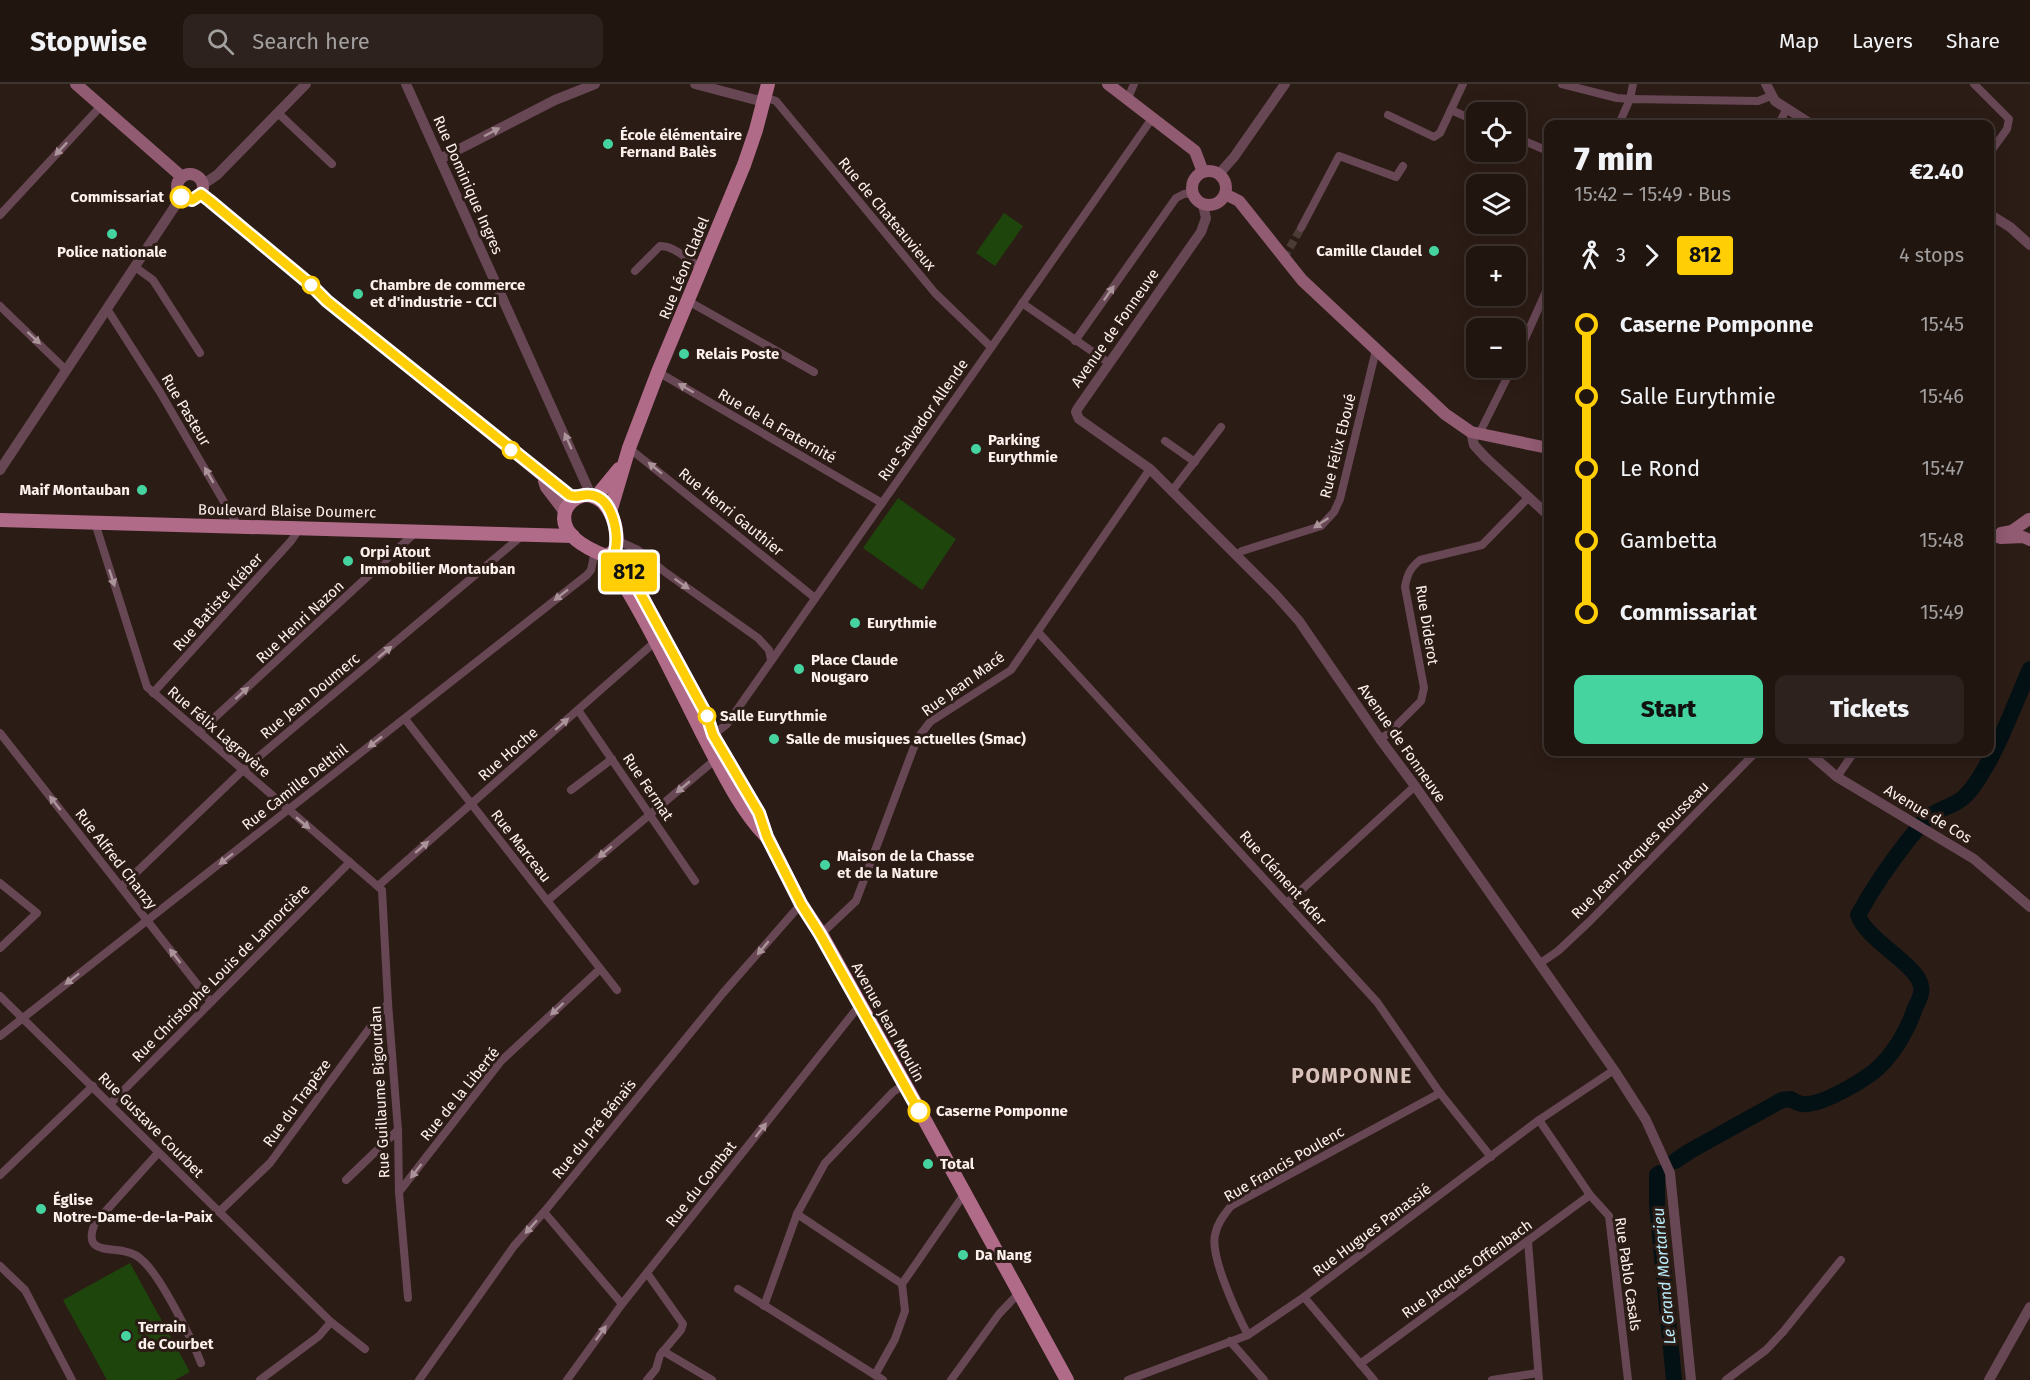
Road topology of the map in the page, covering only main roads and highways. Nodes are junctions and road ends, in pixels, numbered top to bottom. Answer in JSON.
{"nodes":[{"id":1,"x":76,"y":84,"type":"edge"},
{"id":2,"x":768,"y":84,"type":"edge"},
{"id":3,"x":1108,"y":84,"type":"edge"},
{"id":4,"x":1203,"y":172,"type":"junction"},
{"id":5,"x":182,"y":177,"type":"junction"},
{"id":6,"x":202,"y":190,"type":"junction"},
{"id":7,"x":1225,"y":194,"type":"junction"},
{"id":8,"x":1544,"y":447,"type":"edge"},
{"id":9,"x":624,"y":462,"type":"junction"},
{"id":10,"x":543,"y":476,"type":"junction"},
{"id":11,"x":594,"y":496,"type":"junction"},
{"id":12,"x":575,"y":498,"type":"junction"},
{"id":13,"x":565,"y":512,"type":"junction"},
{"id":14,"x":610,"y":512,"type":"junction"},
{"id":15,"x":2030,"y":519,"type":"edge"},
{"id":16,"x":0,"y":520,"type":"edge"},
{"id":17,"x":1994,"y":535,"type":"edge"},
{"id":18,"x":1994,"y":535,"type":"edge"},
{"id":19,"x":573,"y":536,"type":"junction"},
{"id":20,"x":2030,"y":539,"type":"edge"},
{"id":21,"x":608,"y":549,"type":"junction"},
{"id":22,"x":722,"y":758,"type":"junction"},
{"id":23,"x":1067,"y":1380,"type":"edge"}],
"edges":[{"from":1,"to":5,"type":"main road"},
{"from":2,"to":9,"type":"main road","name":"Rue Léon Cladel"},
{"from":3,"to":4,"type":"main road"},
{"from":4,"to":7,"type":"main road"},
{"from":4,"to":7,"type":"main road"},
{"from":5,"to":6,"type":"main road"},
{"from":5,"to":6,"type":"main road"},
{"from":6,"to":10,"type":"main road"},
{"from":7,"to":8,"type":"main road"},
{"from":9,"to":11,"type":"main road","name":"Rue Léon Cladel"},
{"from":9,"to":14,"type":"main road","name":"Rue Léon Cladel"},
{"from":10,"to":12,"type":"main road"},
{"from":10,"to":13,"type":"main road"},
{"from":11,"to":12,"type":"main road"},
{"from":11,"to":14,"type":"main road"},
{"from":12,"to":13,"type":"main road"},
{"from":13,"to":19,"type":"main road"},
{"from":14,"to":21,"type":"main road"},
{"from":15,"to":17,"type":"main road"},
{"from":15,"to":20,"type":"main road"},
{"from":16,"to":19,"type":"main road","name":"Boulevard Blaise Doumerc"},
{"from":18,"to":20,"type":"main road"},
{"from":19,"to":21,"type":"main road"},
{"from":21,"to":22,"type":"main road"},
{"from":21,"to":22,"type":"main road"},
{"from":22,"to":23,"type":"main road","name":"Avenue Jean Moulin"}]}
